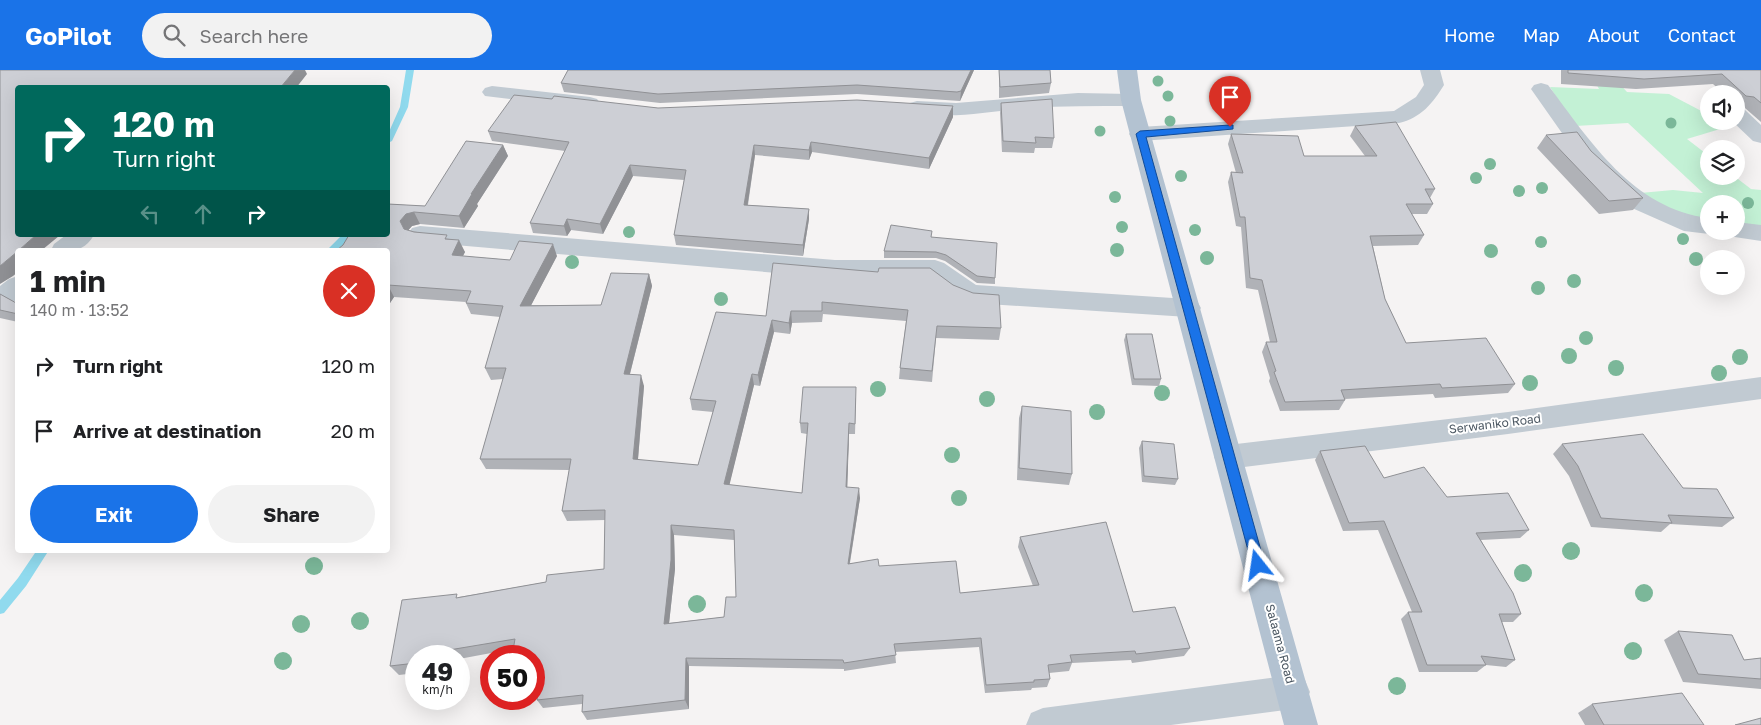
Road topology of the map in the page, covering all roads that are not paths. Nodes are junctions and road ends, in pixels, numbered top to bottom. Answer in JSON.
{"nodes":[{"id":1,"x":1127,"y":70,"type":"edge"},
{"id":2,"x":1430,"y":70,"type":"edge"},
{"id":3,"x":1541,"y":89,"type":"dead end"},
{"id":4,"x":492,"y":92,"type":"dead end"},
{"id":5,"x":1131,"y":100,"type":"junction"},
{"id":6,"x":611,"y":105,"type":"edge"},
{"id":7,"x":896,"y":105,"type":"edge"},
{"id":8,"x":1745,"y":122,"type":"edge"},
{"id":9,"x":1140,"y":134,"type":"junction"},
{"id":10,"x":1761,"y":136,"type":"edge"},
{"id":11,"x":1700,"y":225,"type":"edge"},
{"id":12,"x":1745,"y":231,"type":"edge"},
{"id":13,"x":1761,"y":233,"type":"edge"},
{"id":14,"x":420,"y":234,"type":"edge"},
{"id":15,"x":79,"y":237,"type":"edge"},
{"id":16,"x":65,"y":248,"type":"edge"},
{"id":17,"x":15,"y":287,"type":"edge"},
{"id":18,"x":0,"y":298,"type":"edge"},
{"id":19,"x":1188,"y":308,"type":"junction"},
{"id":20,"x":1761,"y":388,"type":"edge"},
{"id":21,"x":1228,"y":456,"type":"junction"},
{"id":22,"x":1293,"y":692,"type":"junction"},
{"id":23,"x":1043,"y":725,"type":"edge"},
{"id":24,"x":1301,"y":725,"type":"edge"}],
"edges":[{"from":1,"to":5,"type":"main road","name":"Salaama Road"},
{"from":2,"to":9,"type":"street"},
{"from":3,"to":11,"type":"street"},
{"from":4,"to":6,"type":"street"},
{"from":5,"to":7,"type":"street"},
{"from":5,"to":9,"type":"main road","name":"Salaama Road"},
{"from":8,"to":10,"type":"street"},
{"from":9,"to":19,"type":"main road","name":"Salaama Road"},
{"from":12,"to":13,"type":"street"},
{"from":14,"to":19,"type":"street"},
{"from":15,"to":16,"type":"street"},
{"from":17,"to":18,"type":"street"},
{"from":19,"to":21,"type":"main road","name":"Salaama Road"},
{"from":20,"to":21,"type":"street","name":"Serwaniko Road"},
{"from":21,"to":22,"type":"main road","name":"Salaama Road"},
{"from":22,"to":23,"type":"street"},
{"from":22,"to":24,"type":"main road","name":"Salaama Road"}]}
